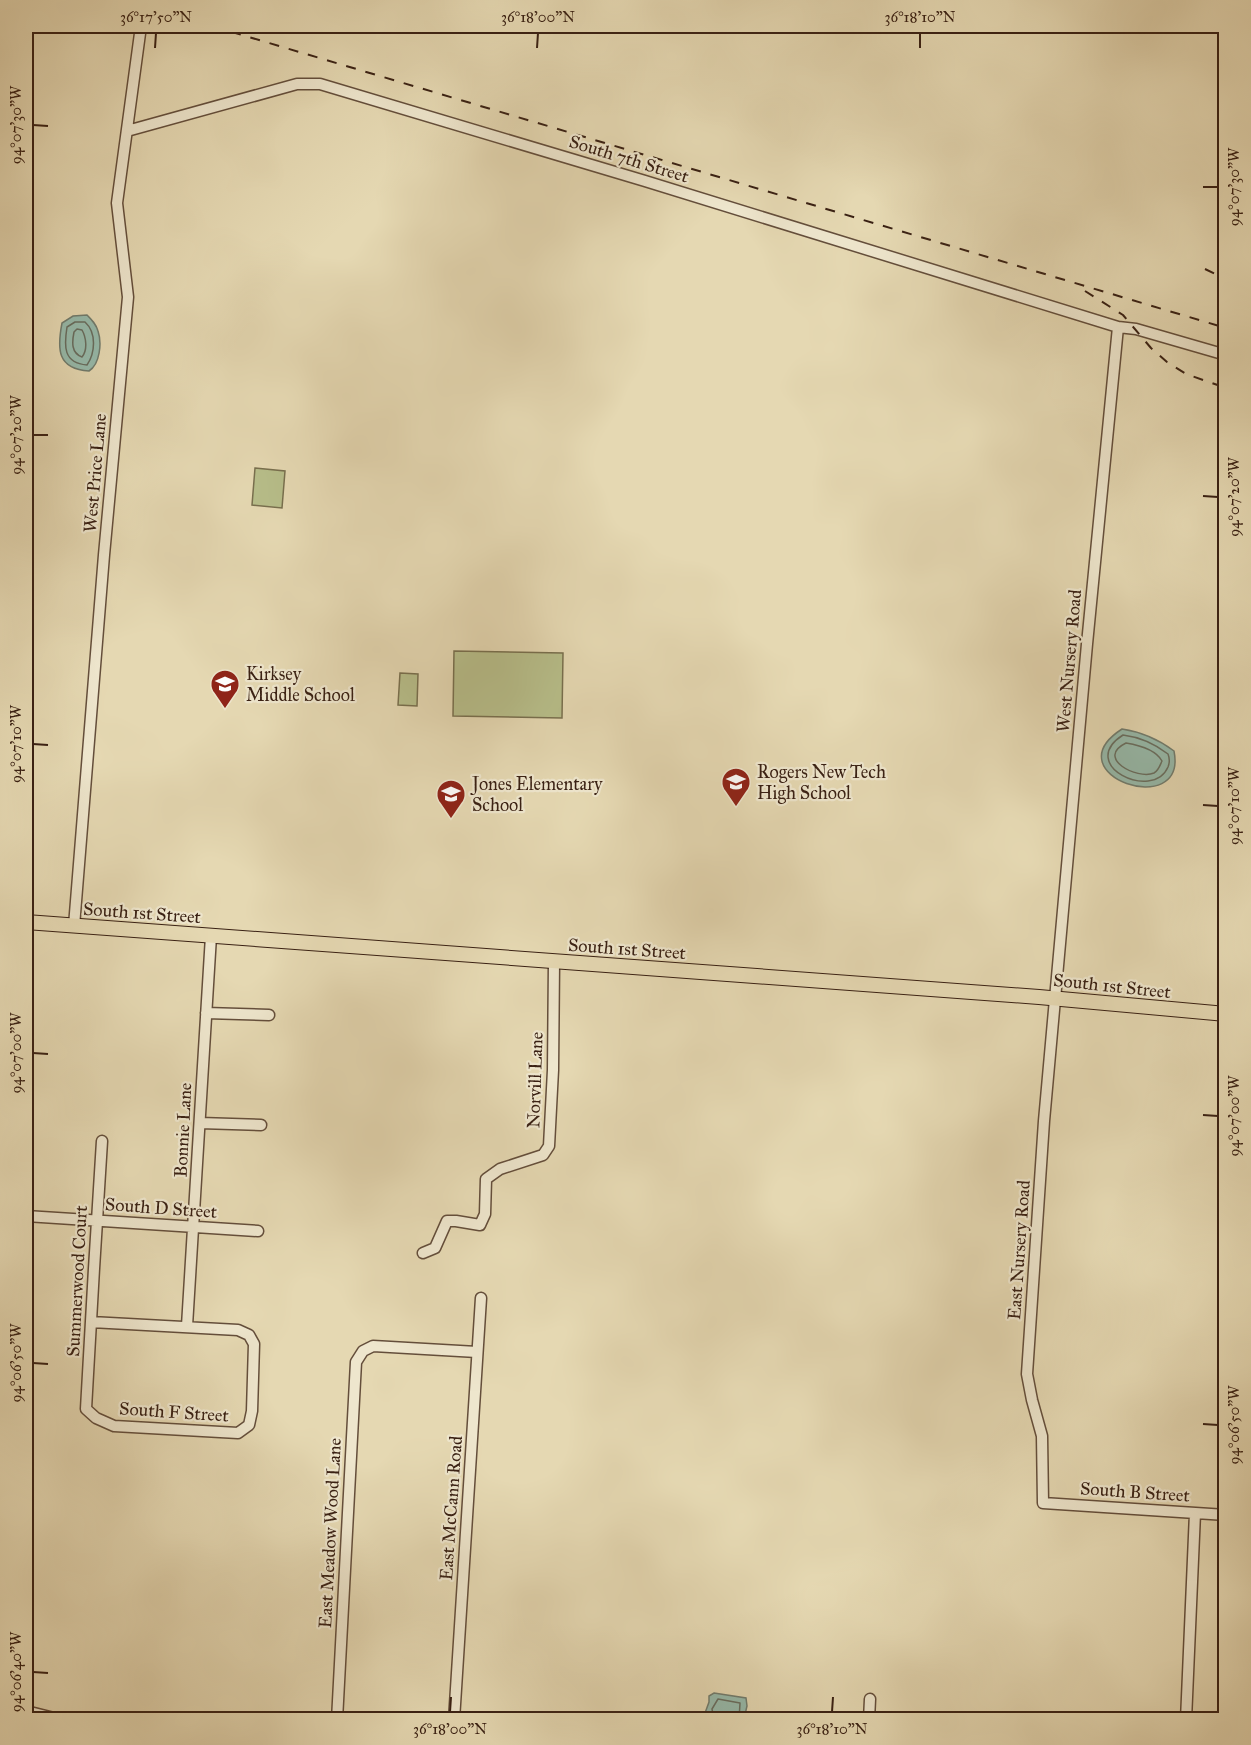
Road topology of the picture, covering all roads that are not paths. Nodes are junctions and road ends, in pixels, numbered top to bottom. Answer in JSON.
{"nodes":[{"id":1,"x":141,"y":26,"type":"edge"},
{"id":2,"x":128,"y":131,"type":"junction"},
{"id":3,"x":1118,"y":327,"type":"junction"},
{"id":4,"x":1226,"y":355,"type":"edge"},
{"id":5,"x":26,"y":922,"type":"edge"},
{"id":6,"x":74,"y":926,"type":"junction"},
{"id":7,"x":211,"y":936,"type":"junction"},
{"id":8,"x":554,"y":962,"type":"junction"},
{"id":9,"x":1056,"y":998,"type":"junction"},
{"id":10,"x":206,"y":1013,"type":"junction"},
{"id":11,"x":1226,"y":1014,"type":"edge"},
{"id":12,"x":269,"y":1015,"type":"dead end"},
{"id":13,"x":200,"y":1123,"type":"junction"},
{"id":14,"x":261,"y":1125,"type":"dead end"},
{"id":15,"x":102,"y":1141,"type":"dead end"},
{"id":16,"x":26,"y":1216,"type":"edge"},
{"id":17,"x":96,"y":1220,"type":"junction"},
{"id":18,"x":194,"y":1226,"type":"junction"},
{"id":19,"x":258,"y":1231,"type":"dead end"},
{"id":20,"x":423,"y":1253,"type":"dead end"},
{"id":21,"x":481,"y":1298,"type":"dead end"},
{"id":22,"x":91,"y":1322,"type":"junction"},
{"id":23,"x":187,"y":1326,"type":"junction"},
{"id":24,"x":477,"y":1353,"type":"junction"},
{"id":25,"x":96,"y":1418,"type":"joint"},
{"id":26,"x":1043,"y":1503,"type":"joint"},
{"id":27,"x":1195,"y":1513,"type":"junction"},
{"id":28,"x":1226,"y":1515,"type":"edge"},
{"id":29,"x":870,"y":1699,"type":"dead end"},
{"id":30,"x":26,"y":1711,"type":"edge"},
{"id":31,"x":46,"y":1717,"type":"edge"},
{"id":32,"x":62,"y":1719,"type":"edge"},
{"id":33,"x":337,"y":1719,"type":"edge"},
{"id":34,"x":454,"y":1719,"type":"edge"},
{"id":35,"x":869,"y":1719,"type":"edge"},
{"id":36,"x":1186,"y":1719,"type":"edge"}],
"edges":[{"from":1,"to":2,"type":"street","name":"West Price Lane"},
{"from":2,"to":3,"type":"street","name":"South 7th Street"},
{"from":2,"to":6,"type":"street","name":"West Price Lane"},
{"from":3,"to":4,"type":"street","name":"South 7th Street"},
{"from":3,"to":9,"type":"street","name":"West Nursery Road"},
{"from":5,"to":6,"type":"main road","name":"South 1st Street"},
{"from":6,"to":7,"type":"main road","name":"South 1st Street"},
{"from":7,"to":8,"type":"main road","name":"South 1st Street"},
{"from":7,"to":10,"type":"street","name":"Bonnie Lane"},
{"from":8,"to":9,"type":"main road","name":"South 1st Street"},
{"from":8,"to":20,"type":"street","name":"Norvill Lane"},
{"from":9,"to":11,"type":"main road","name":"South 1st Street"},
{"from":9,"to":26,"type":"street","name":"East Nursery Road"},
{"from":10,"to":12,"type":"street"},
{"from":10,"to":13,"type":"street","name":"Bonnie Lane"},
{"from":13,"to":14,"type":"street"},
{"from":13,"to":18,"type":"street","name":"Bonnie Lane"},
{"from":15,"to":17,"type":"street","name":"Summerwood Court"},
{"from":16,"to":17,"type":"street","name":"South D Street"},
{"from":17,"to":18,"type":"street","name":"South D Street"},
{"from":17,"to":22,"type":"street","name":"Summerwood Court"},
{"from":18,"to":19,"type":"street","name":"South D Street"},
{"from":18,"to":23,"type":"street","name":"Bonnie Lane"},
{"from":21,"to":24,"type":"street","name":"East McCann Road"},
{"from":22,"to":23,"type":"street"},
{"from":22,"to":25,"type":"street","name":"Summerwood Court"},
{"from":23,"to":25,"type":"street","name":"South F Street"},
{"from":24,"to":33,"type":"street","name":"East Meadow Wood Lane"},
{"from":24,"to":34,"type":"street","name":"East McCann Road"},
{"from":26,"to":27,"type":"street","name":"South B Street"},
{"from":27,"to":28,"type":"street","name":"South B Street"},
{"from":27,"to":36,"type":"street"},
{"from":29,"to":35,"type":"street"},
{"from":30,"to":31,"type":"street"},
{"from":31,"to":32,"type":"street"}]}
